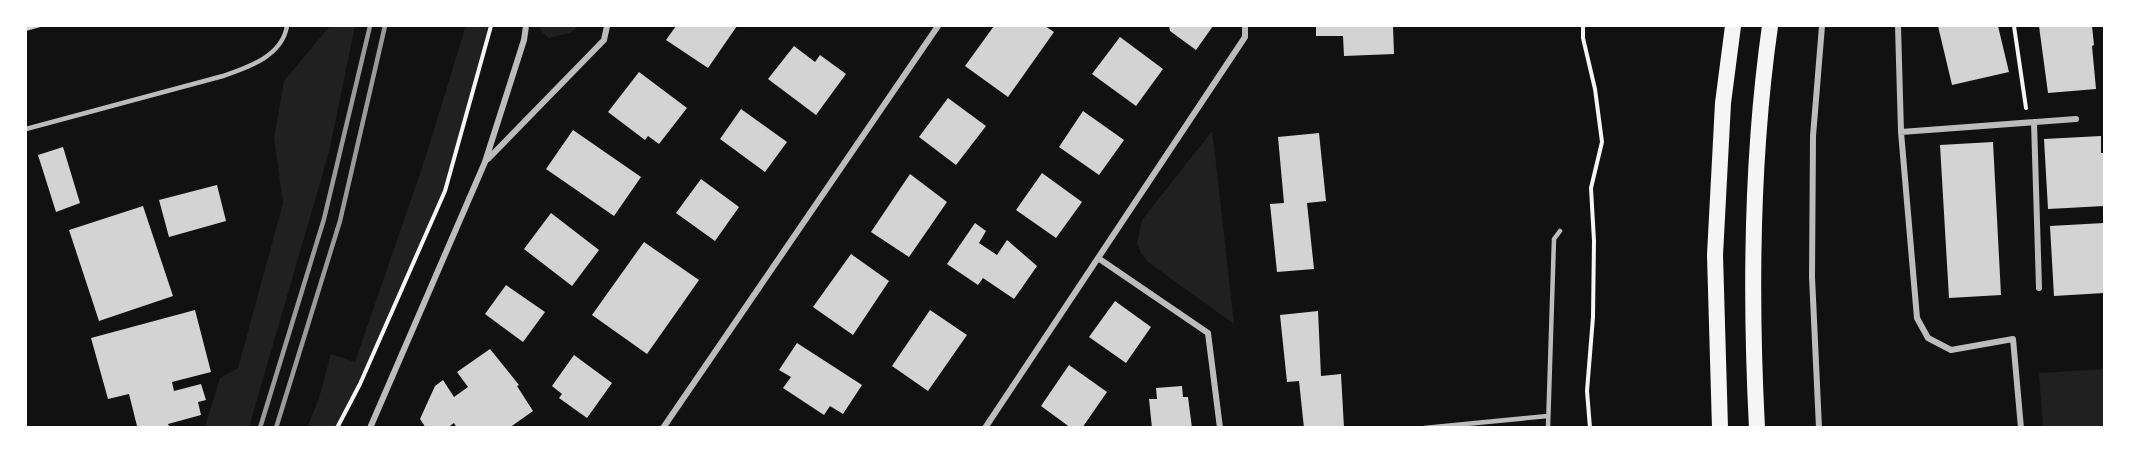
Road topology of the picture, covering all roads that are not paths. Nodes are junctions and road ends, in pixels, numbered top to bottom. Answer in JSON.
{"nodes":[{"id":1,"x":288,"y":26,"type":"edge"},
{"id":2,"x":526,"y":26,"type":"edge"},
{"id":3,"x":607,"y":26,"type":"edge"},
{"id":4,"x":938,"y":26,"type":"edge"},
{"id":5,"x":1245,"y":26,"type":"edge"},
{"id":6,"x":1733,"y":26,"type":"edge"},
{"id":7,"x":1770,"y":26,"type":"edge"},
{"id":8,"x":1822,"y":26,"type":"edge"},
{"id":9,"x":1898,"y":26,"type":"edge"},
{"id":10,"x":2076,"y":119,"type":"dead end"},
{"id":11,"x":2031,"y":123,"type":"junction"},
{"id":12,"x":26,"y":129,"type":"edge"},
{"id":13,"x":1901,"y":132,"type":"junction"},
{"id":14,"x":485,"y":162,"type":"junction"},
{"id":15,"x":1560,"y":231,"type":"dead end"},
{"id":16,"x":1098,"y":258,"type":"junction"},
{"id":17,"x":2039,"y":288,"type":"dead end"},
{"id":18,"x":1548,"y":416,"type":"junction"},
{"id":19,"x":370,"y":428,"type":"edge"},
{"id":20,"x":663,"y":428,"type":"edge"},
{"id":21,"x":985,"y":428,"type":"edge"},
{"id":22,"x":1220,"y":428,"type":"edge"},
{"id":23,"x":1424,"y":428,"type":"edge"},
{"id":24,"x":1548,"y":428,"type":"edge"},
{"id":25,"x":1720,"y":428,"type":"edge"},
{"id":26,"x":1757,"y":428,"type":"edge"},
{"id":27,"x":1819,"y":428,"type":"edge"},
{"id":28,"x":2021,"y":428,"type":"edge"}],
"edges":[{"from":1,"to":12,"type":"lane"},
{"from":2,"to":14,"type":"street"},
{"from":3,"to":14,"type":"street"},
{"from":4,"to":20,"type":"street"},
{"from":5,"to":16,"type":"street"},
{"from":6,"to":25,"type":"highway"},
{"from":7,"to":26,"type":"highway"},
{"from":8,"to":27,"type":"street"},
{"from":9,"to":13,"type":"street"},
{"from":10,"to":11,"type":"street"},
{"from":11,"to":13,"type":"street"},
{"from":11,"to":17,"type":"street"},
{"from":13,"to":28,"type":"street"},
{"from":14,"to":19,"type":"street"},
{"from":15,"to":18,"type":"lane"},
{"from":16,"to":21,"type":"street"},
{"from":16,"to":22,"type":"street"},
{"from":18,"to":23,"type":"lane"},
{"from":18,"to":24,"type":"lane"}]}
